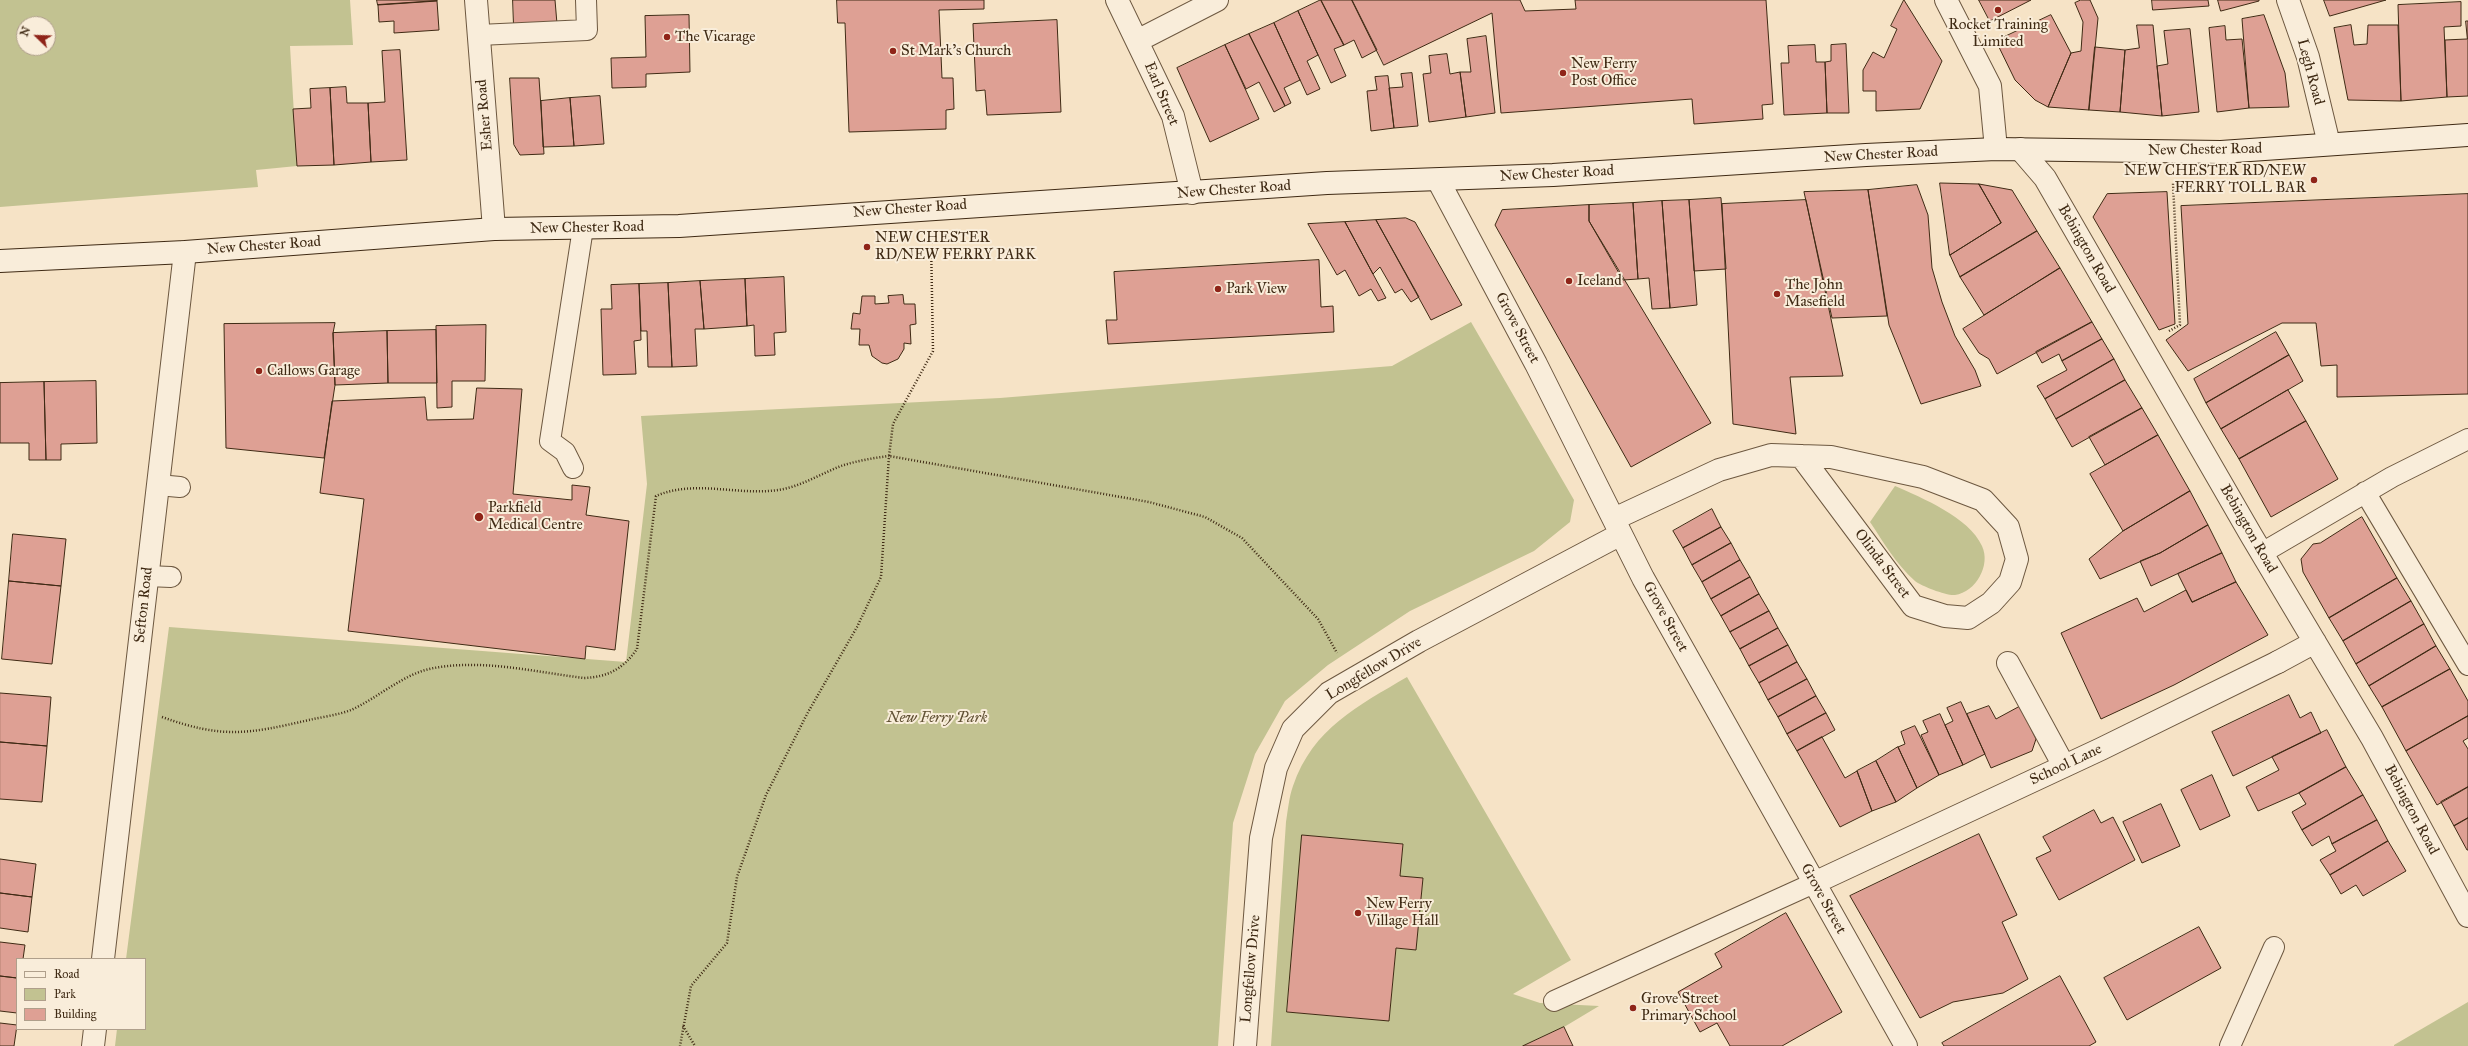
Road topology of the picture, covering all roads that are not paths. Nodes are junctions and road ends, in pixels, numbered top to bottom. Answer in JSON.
{"nodes":[{"id":1,"x":476,"y":0,"type":"edge"},
{"id":2,"x":586,"y":0,"type":"edge"},
{"id":3,"x":1117,"y":0,"type":"edge"},
{"id":4,"x":1218,"y":0,"type":"edge"},
{"id":5,"x":1946,"y":0,"type":"edge"},
{"id":6,"x":2288,"y":0,"type":"edge"},
{"id":7,"x":479,"y":35,"type":"junction"},
{"id":8,"x":1137,"y":41,"type":"junction"},
{"id":9,"x":2468,"y":135,"type":"edge"},
{"id":10,"x":2329,"y":144,"type":"junction"},
{"id":11,"x":1996,"y":148,"type":"junction"},
{"id":12,"x":2020,"y":149,"type":"junction"},
{"id":13,"x":1438,"y":180,"type":"junction"},
{"id":14,"x":1192,"y":193,"type":"junction"},
{"id":15,"x":583,"y":228,"type":"junction"},
{"id":16,"x":494,"y":229,"type":"junction"},
{"id":17,"x":185,"y":252,"type":"junction"},
{"id":18,"x":0,"y":261,"type":"edge"},
{"id":19,"x":2468,"y":439,"type":"edge"},
{"id":20,"x":1801,"y":456,"type":"junction"},
{"id":21,"x":573,"y":468,"type":"dead end"},
{"id":22,"x":158,"y":485,"type":"junction"},
{"id":23,"x":180,"y":487,"type":"dead end"},
{"id":24,"x":2365,"y":492,"type":"junction"},
{"id":25,"x":1617,"y":527,"type":"junction"},
{"id":26,"x":2262,"y":553,"type":"junction"},
{"id":27,"x":147,"y":576,"type":"junction"},
{"id":28,"x":171,"y":577,"type":"dead end"},
{"id":29,"x":2315,"y":642,"type":"junction"},
{"id":30,"x":2008,"y":663,"type":"dead end"},
{"id":31,"x":2468,"y":665,"type":"edge"},
{"id":32,"x":2064,"y":766,"type":"junction"},
{"id":33,"x":1814,"y":883,"type":"junction"},
{"id":34,"x":2468,"y":916,"type":"edge"},
{"id":35,"x":2274,"y":947,"type":"dead end"},
{"id":36,"x":103,"y":958,"type":"edge"},
{"id":37,"x":1554,"y":1001,"type":"dead end"},
{"id":38,"x":95,"y":1030,"type":"edge"},
{"id":39,"x":93,"y":1046,"type":"edge"},
{"id":40,"x":1245,"y":1046,"type":"edge"},
{"id":41,"x":1906,"y":1046,"type":"edge"},
{"id":42,"x":2230,"y":1046,"type":"edge"}],
"edges":[{"from":1,"to":7,"type":"street","name":"Esher Road"},
{"from":2,"to":7,"type":"lane"},
{"from":3,"to":8,"type":"street","name":"Earl Street"},
{"from":4,"to":8,"type":"street"},
{"from":5,"to":11,"type":"street"},
{"from":6,"to":10,"type":"street","name":"Legh Road"},
{"from":7,"to":16,"type":"street","name":"Esher Road"},
{"from":8,"to":14,"type":"street","name":"Earl Street"},
{"from":9,"to":10,"type":"street","name":"New Chester Road"},
{"from":10,"to":12,"type":"street","name":"New Chester Road"},
{"from":11,"to":12,"type":"street","name":"New Chester Road"},
{"from":11,"to":13,"type":"street","name":"New Chester Road"},
{"from":12,"to":26,"type":"street","name":"Bebington Road"},
{"from":13,"to":14,"type":"street","name":"New Chester Road"},
{"from":13,"to":25,"type":"street","name":"Grove Street"},
{"from":14,"to":15,"type":"street","name":"New Chester Road"},
{"from":15,"to":16,"type":"street","name":"New Chester Road"},
{"from":15,"to":21,"type":"lane"},
{"from":16,"to":17,"type":"street","name":"New Chester Road"},
{"from":17,"to":18,"type":"street","name":"New Chester Road"},
{"from":17,"to":22,"type":"street","name":"Sefton Road"},
{"from":19,"to":24,"type":"lane"},
{"from":20,"to":20,"type":"street","name":"Olinda Street"},
{"from":20,"to":25,"type":"street","name":"Olinda Street"},
{"from":22,"to":23,"type":"lane"},
{"from":22,"to":27,"type":"street","name":"Sefton Road"},
{"from":24,"to":26,"type":"lane"},
{"from":24,"to":31,"type":"lane"},
{"from":25,"to":33,"type":"street","name":"Grove Street"},
{"from":25,"to":40,"type":"street","name":"Longfellow Drive"},
{"from":26,"to":29,"type":"street","name":"Bebington Road"},
{"from":27,"to":28,"type":"lane"},
{"from":27,"to":36,"type":"street","name":"Sefton Road"},
{"from":29,"to":32,"type":"street","name":"School Lane"},
{"from":29,"to":34,"type":"street","name":"Bebington Road"},
{"from":30,"to":32,"type":"street"},
{"from":32,"to":33,"type":"street","name":"School Lane"},
{"from":33,"to":37,"type":"lane"},
{"from":33,"to":41,"type":"street","name":"Grove Street"},
{"from":35,"to":42,"type":"lane"},
{"from":38,"to":39,"type":"street"}]}
